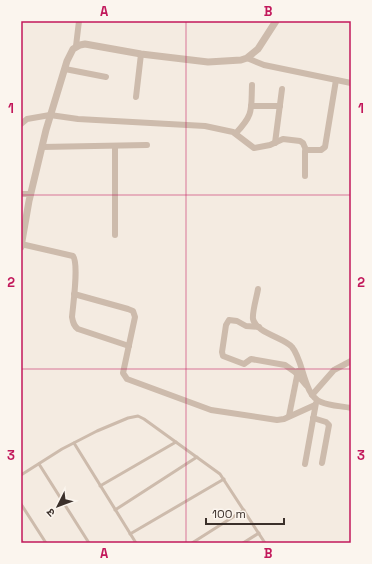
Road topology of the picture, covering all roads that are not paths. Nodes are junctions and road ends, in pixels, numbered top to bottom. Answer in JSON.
{"nodes":[{"id":1,"x":80,"y":21,"type":"edge"},
{"id":2,"x":276,"y":21,"type":"edge"},
{"id":3,"x":76,"y":46,"type":"junction"},
{"id":4,"x":141,"y":54,"type":"junction"},
{"id":5,"x":247,"y":58,"type":"junction"},
{"id":6,"x":65,"y":69,"type":"junction"},
{"id":7,"x":106,"y":76,"type":"dead end"},
{"id":8,"x":336,"y":80,"type":"junction"},
{"id":9,"x":351,"y":83,"type":"edge"},
{"id":10,"x":252,"y":84,"type":"dead end"},
{"id":11,"x":282,"y":89,"type":"dead end"},
{"id":12,"x":136,"y":97,"type":"dead end"},
{"id":13,"x":251,"y":106,"type":"junction"},
{"id":14,"x":280,"y":106,"type":"junction"},
{"id":15,"x":50,"y":115,"type":"junction"},
{"id":16,"x":21,"y":124,"type":"edge"},
{"id":17,"x":236,"y":133,"type":"junction"},
{"id":18,"x":275,"y":143,"type":"junction"},
{"id":19,"x":115,"y":146,"type":"junction"},
{"id":20,"x":147,"y":146,"type":"dead end"},
{"id":21,"x":42,"y":147,"type":"junction"},
{"id":22,"x":306,"y":150,"type":"junction"},
{"id":23,"x":305,"y":176,"type":"dead end"},
{"id":24,"x":21,"y":194,"type":"edge"},
{"id":25,"x":31,"y":194,"type":"junction"},
{"id":26,"x":24,"y":218,"type":"edge"},
{"id":27,"x":115,"y":235,"type":"dead end"},
{"id":28,"x":21,"y":246,"type":"edge"},
{"id":29,"x":258,"y":289,"type":"dead end"},
{"id":30,"x":74,"y":294,"type":"junction"},
{"id":31,"x":259,"y":327,"type":"junction"},
{"id":32,"x":129,"y":346,"type":"junction"},
{"id":33,"x":351,"y":361,"type":"edge"},
{"id":34,"x":302,"y":367,"type":"junction"},
{"id":35,"x":297,"y":373,"type":"junction"},
{"id":36,"x":309,"y":388,"type":"junction"},
{"id":37,"x":315,"y":400,"type":"junction"},
{"id":38,"x":351,"y":408,"type":"edge"},
{"id":39,"x":289,"y":416,"type":"junction"},
{"id":40,"x":313,"y":418,"type":"junction"},
{"id":41,"x":176,"y":442,"type":"junction"},
{"id":42,"x":74,"y":443,"type":"junction"},
{"id":43,"x":197,"y":457,"type":"junction"},
{"id":44,"x":322,"y":463,"type":"dead end"},
{"id":45,"x":39,"y":464,"type":"junction"},
{"id":46,"x":305,"y":464,"type":"dead end"},
{"id":47,"x":21,"y":475,"type":"edge"},
{"id":48,"x":224,"y":479,"type":"junction"},
{"id":49,"x":100,"y":486,"type":"junction"},
{"id":50,"x":21,"y":504,"type":"edge"},
{"id":51,"x":115,"y":510,"type":"junction"},
{"id":52,"x":244,"y":510,"type":"junction"},
{"id":53,"x":259,"y":533,"type":"junction"},
{"id":54,"x":130,"y":534,"type":"junction"},
{"id":55,"x":21,"y":540,"type":"edge"},
{"id":56,"x":23,"y":543,"type":"edge"},
{"id":57,"x":46,"y":543,"type":"edge"},
{"id":58,"x":89,"y":543,"type":"edge"},
{"id":59,"x":136,"y":543,"type":"edge"},
{"id":60,"x":192,"y":543,"type":"edge"},
{"id":61,"x":243,"y":543,"type":"edge"},
{"id":62,"x":265,"y":543,"type":"edge"}],
"edges":[{"from":1,"to":3,"type":"street"},
{"from":2,"to":5,"type":"street"},
{"from":3,"to":4,"type":"street"},
{"from":3,"to":6,"type":"street"},
{"from":4,"to":5,"type":"street"},
{"from":4,"to":12,"type":"street"},
{"from":5,"to":8,"type":"street"},
{"from":6,"to":7,"type":"street"},
{"from":6,"to":15,"type":"street"},
{"from":8,"to":9,"type":"street"},
{"from":8,"to":22,"type":"street"},
{"from":10,"to":13,"type":"street"},
{"from":11,"to":14,"type":"street"},
{"from":13,"to":14,"type":"street"},
{"from":13,"to":17,"type":"street"},
{"from":14,"to":18,"type":"street"},
{"from":15,"to":16,"type":"street"},
{"from":15,"to":17,"type":"street"},
{"from":15,"to":21,"type":"street"},
{"from":17,"to":18,"type":"street"},
{"from":18,"to":22,"type":"street"},
{"from":19,"to":20,"type":"street"},
{"from":19,"to":21,"type":"street"},
{"from":19,"to":27,"type":"street"},
{"from":21,"to":25,"type":"street"},
{"from":22,"to":23,"type":"street"},
{"from":24,"to":25,"type":"street"},
{"from":25,"to":26,"type":"street"},
{"from":26,"to":28,"type":"street"},
{"from":28,"to":30,"type":"street"},
{"from":29,"to":31,"type":"street"},
{"from":30,"to":32,"type":"street"},
{"from":30,"to":32,"type":"street"},
{"from":31,"to":34,"type":"street"},
{"from":31,"to":35,"type":"street"},
{"from":32,"to":39,"type":"street"},
{"from":33,"to":37,"type":"street"},
{"from":34,"to":35,"type":"street"},
{"from":34,"to":36,"type":"street"},
{"from":35,"to":36,"type":"street"},
{"from":35,"to":39,"type":"street"},
{"from":36,"to":37,"type":"street"},
{"from":37,"to":38,"type":"street"},
{"from":37,"to":39,"type":"street"},
{"from":37,"to":40,"type":"street"},
{"from":40,"to":44,"type":"street"},
{"from":40,"to":46,"type":"street"},
{"from":41,"to":42,"type":"lane"},
{"from":41,"to":43,"type":"lane"},
{"from":41,"to":49,"type":"lane"},
{"from":42,"to":45,"type":"lane"},
{"from":42,"to":49,"type":"lane"},
{"from":43,"to":48,"type":"lane"},
{"from":43,"to":51,"type":"lane"},
{"from":45,"to":47,"type":"lane"},
{"from":45,"to":58,"type":"lane"},
{"from":48,"to":52,"type":"lane"},
{"from":48,"to":54,"type":"lane"},
{"from":49,"to":51,"type":"lane"},
{"from":50,"to":57,"type":"lane"},
{"from":51,"to":54,"type":"lane"},
{"from":52,"to":53,"type":"lane"},
{"from":52,"to":60,"type":"lane"},
{"from":53,"to":61,"type":"lane"},
{"from":53,"to":62,"type":"lane"},
{"from":54,"to":59,"type":"lane"},
{"from":55,"to":56,"type":"lane"}]}
